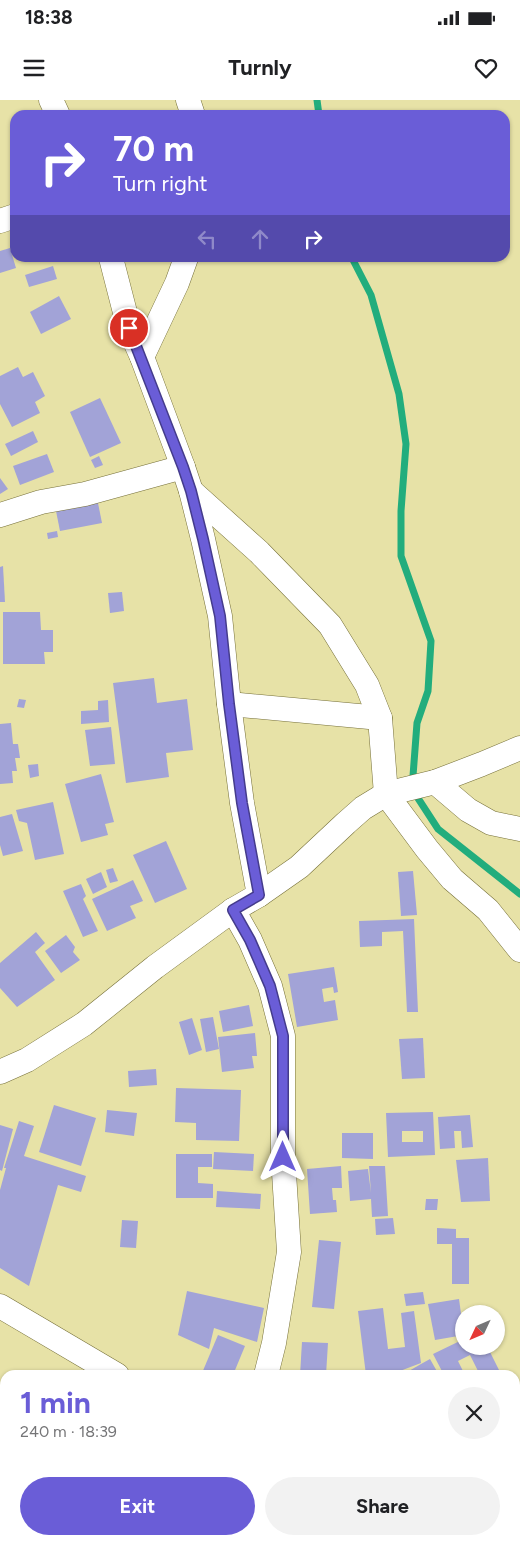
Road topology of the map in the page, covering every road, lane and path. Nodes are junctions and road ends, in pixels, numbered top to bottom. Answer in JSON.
{"nodes":[{"id":1,"x":112,"y":262,"type":"edge"},
{"id":2,"x":185,"y":262,"type":"edge"},
{"id":3,"x":142,"y":357,"type":"junction"},
{"id":4,"x":183,"y":467,"type":"junction"},
{"id":5,"x":191,"y":491,"type":"junction"},
{"id":6,"x":0,"y":515,"type":"edge"},
{"id":7,"x":229,"y":704,"type":"junction"},
{"id":8,"x":380,"y":718,"type":"junction"},
{"id":9,"x":520,"y":748,"type":"edge"},
{"id":10,"x":435,"y":782,"type":"junction"},
{"id":11,"x":386,"y":794,"type":"junction"},
{"id":12,"x":520,"y":830,"type":"edge"},
{"id":13,"x":259,"y":895,"type":"junction"},
{"id":14,"x":233,"y":910,"type":"junction"},
{"id":15,"x":520,"y":950,"type":"edge"},
{"id":16,"x":0,"y":1072,"type":"edge"},
{"id":17,"x":0,"y":1306,"type":"edge"},
{"id":18,"x":109,"y":1370,"type":"edge"},
{"id":19,"x":267,"y":1370,"type":"edge"}],
"edges":[{"from":1,"to":3,"type":"street"},
{"from":2,"to":3,"type":"street"},
{"from":3,"to":4,"type":"street"},
{"from":4,"to":5,"type":"street"},
{"from":4,"to":6,"type":"street"},
{"from":5,"to":7,"type":"street"},
{"from":5,"to":8,"type":"street"},
{"from":7,"to":8,"type":"street"},
{"from":7,"to":13,"type":"street"},
{"from":8,"to":11,"type":"street"},
{"from":9,"to":10,"type":"street"},
{"from":10,"to":11,"type":"street"},
{"from":10,"to":12,"type":"street"},
{"from":11,"to":13,"type":"street"},
{"from":11,"to":15,"type":"street"},
{"from":13,"to":14,"type":"street"},
{"from":14,"to":16,"type":"street"},
{"from":14,"to":19,"type":"street"},
{"from":17,"to":18,"type":"street"}]}
